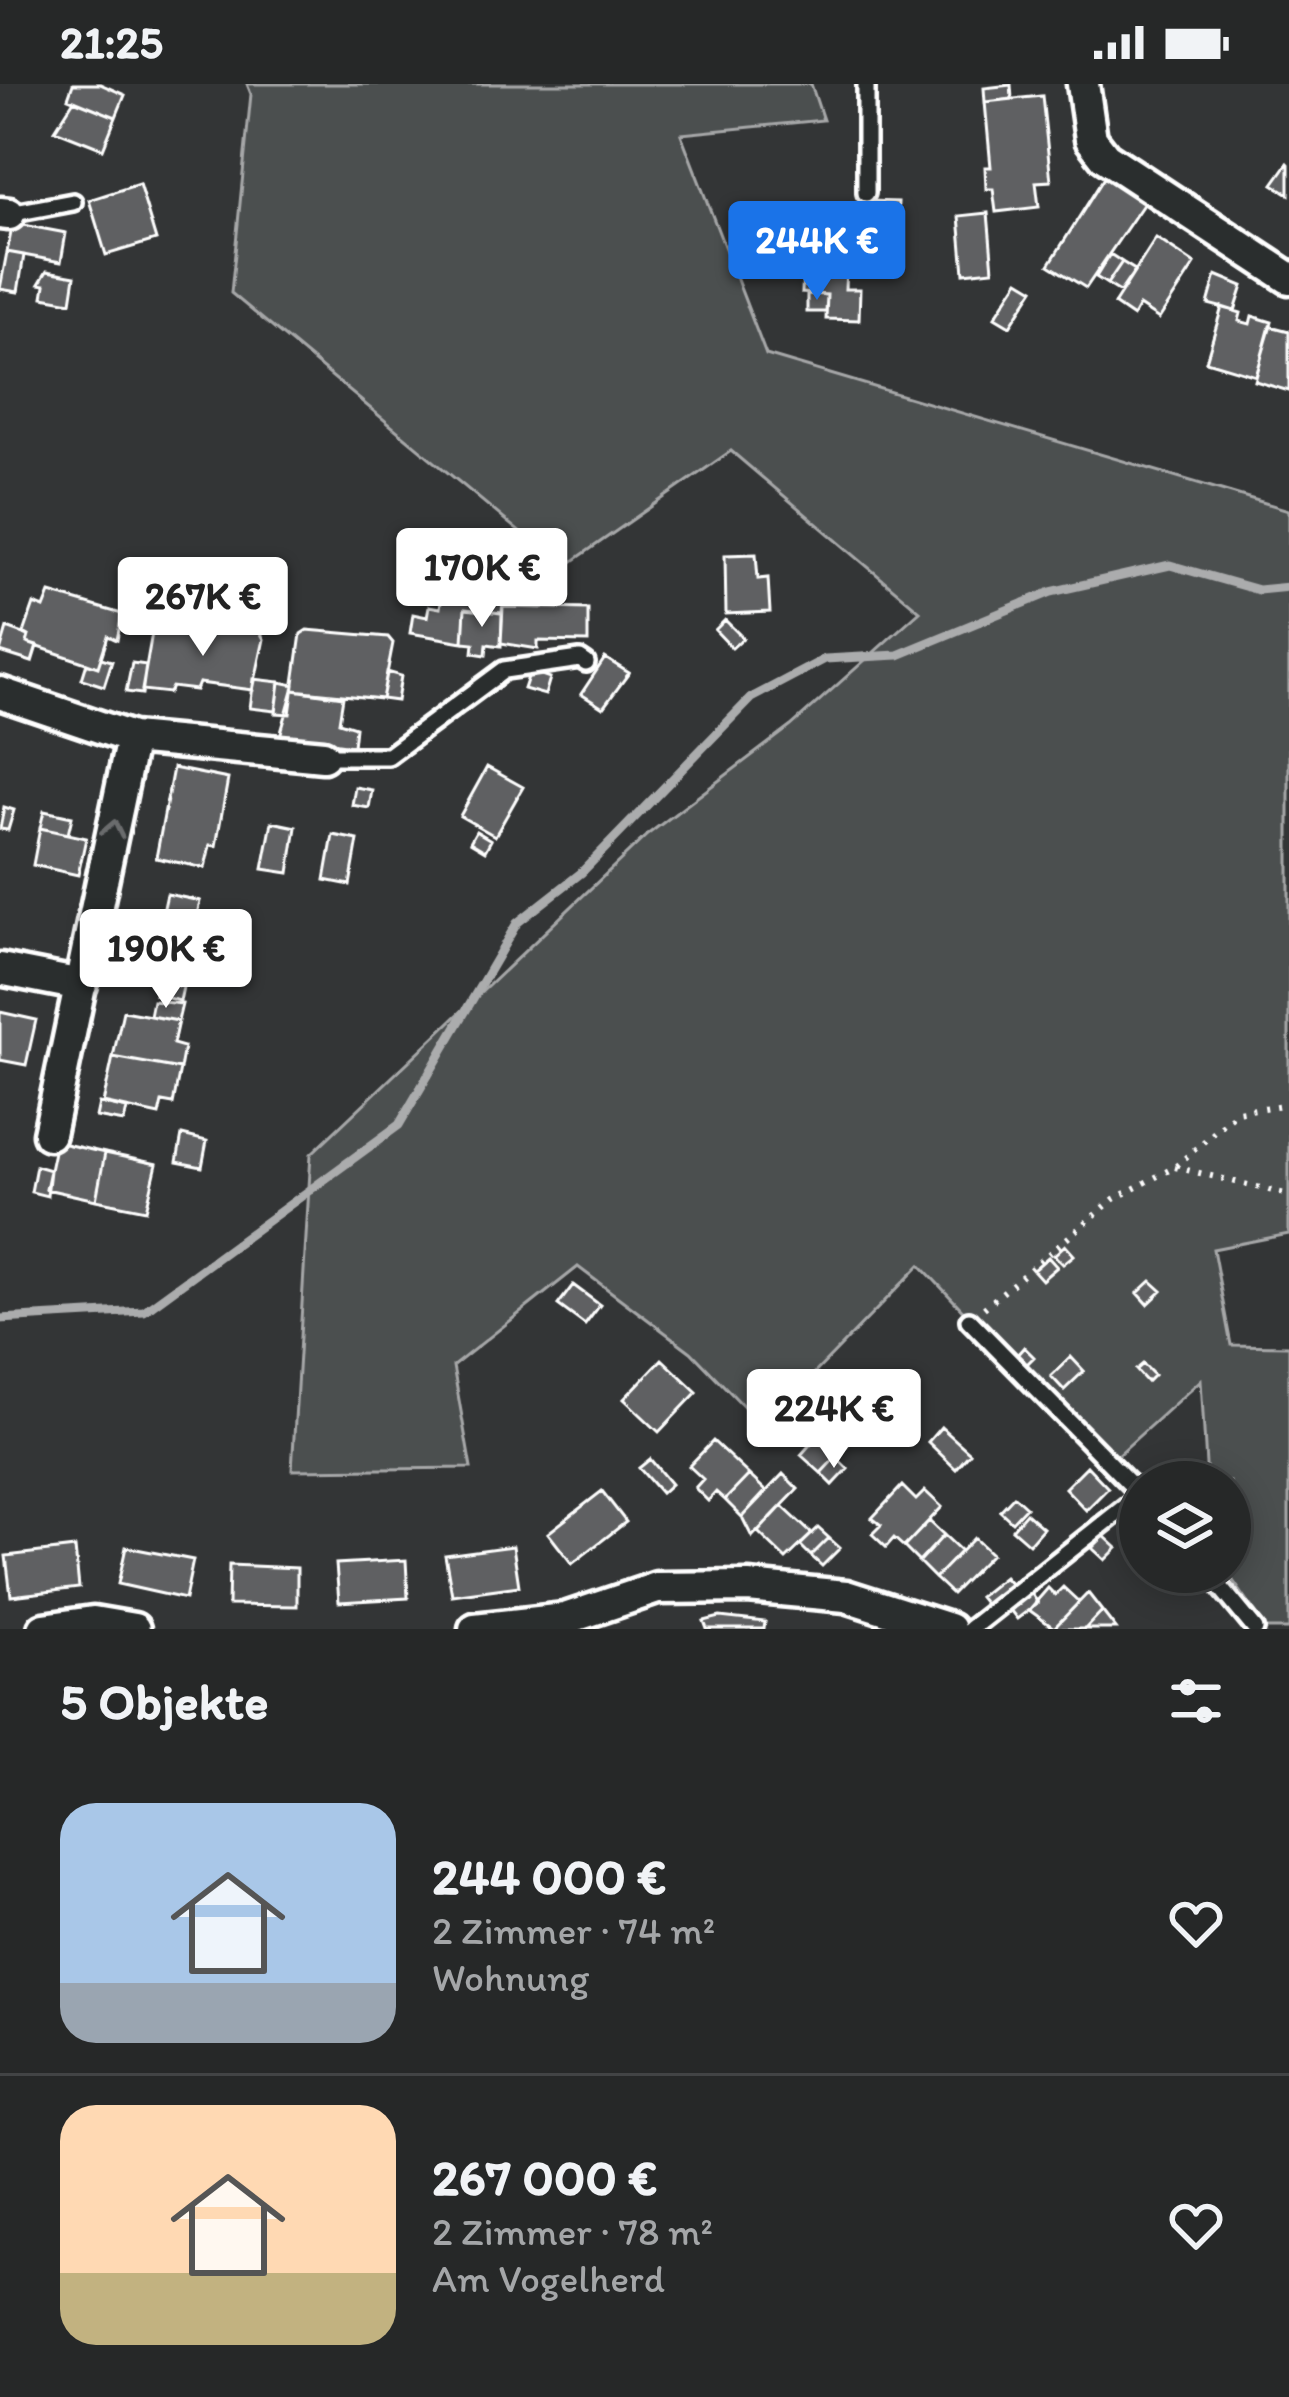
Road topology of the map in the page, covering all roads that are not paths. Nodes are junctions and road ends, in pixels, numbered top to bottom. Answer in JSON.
{"nodes":[{"id":1,"x":866,"y":84,"type":"edge"},
{"id":2,"x":1082,"y":84,"type":"edge"},
{"id":3,"x":866,"y":193,"type":"dead end"},
{"id":4,"x":73,"y":202,"type":"dead end"},
{"id":5,"x":4,"y":213,"type":"edge"},
{"id":6,"x":1289,"y":278,"type":"edge"},
{"id":7,"x":586,"y":663,"type":"dead end"},
{"id":8,"x":0,"y":693,"type":"edge"},
{"id":9,"x":132,"y":738,"type":"junction"},
{"id":10,"x":322,"y":756,"type":"joint"},
{"id":11,"x":0,"y":969,"type":"edge"},
{"id":12,"x":81,"y":985,"type":"junction"},
{"id":13,"x":50,"y":1134,"type":"dead end"},
{"id":14,"x":969,"y":1321,"type":"road end"},
{"id":15,"x":1119,"y":1474,"type":"edge"},
{"id":16,"x":1119,"y":1512,"type":"edge"},
{"id":17,"x":1225,"y":1593,"type":"edge"},
{"id":18,"x":564,"y":1624,"type":"edge"},
{"id":19,"x":44,"y":1629,"type":"edge"},
{"id":20,"x":134,"y":1629,"type":"edge"},
{"id":21,"x":475,"y":1629,"type":"edge"},
{"id":22,"x":950,"y":1629,"type":"edge"},
{"id":23,"x":970,"y":1629,"type":"edge"},
{"id":24,"x":1255,"y":1629,"type":"edge"}],
"edges":[{"from":1,"to":3,"type":"lane"},
{"from":2,"to":6,"type":"street"},
{"from":4,"to":5,"type":"lane"},
{"from":7,"to":10,"type":"lane"},
{"from":8,"to":9,"type":"street"},
{"from":9,"to":10,"type":"street"},
{"from":12,"to":9,"type":"street","one_way":true},
{"from":11,"to":12,"type":"street"},
{"from":12,"to":13,"type":"street"},
{"from":14,"to":15,"type":"lane"},
{"from":16,"to":23,"type":"lane"},
{"from":17,"to":24,"type":"lane"},
{"from":18,"to":21,"type":"street"},
{"from":18,"to":22,"type":"street"},
{"from":19,"to":20,"type":"street"}]}
